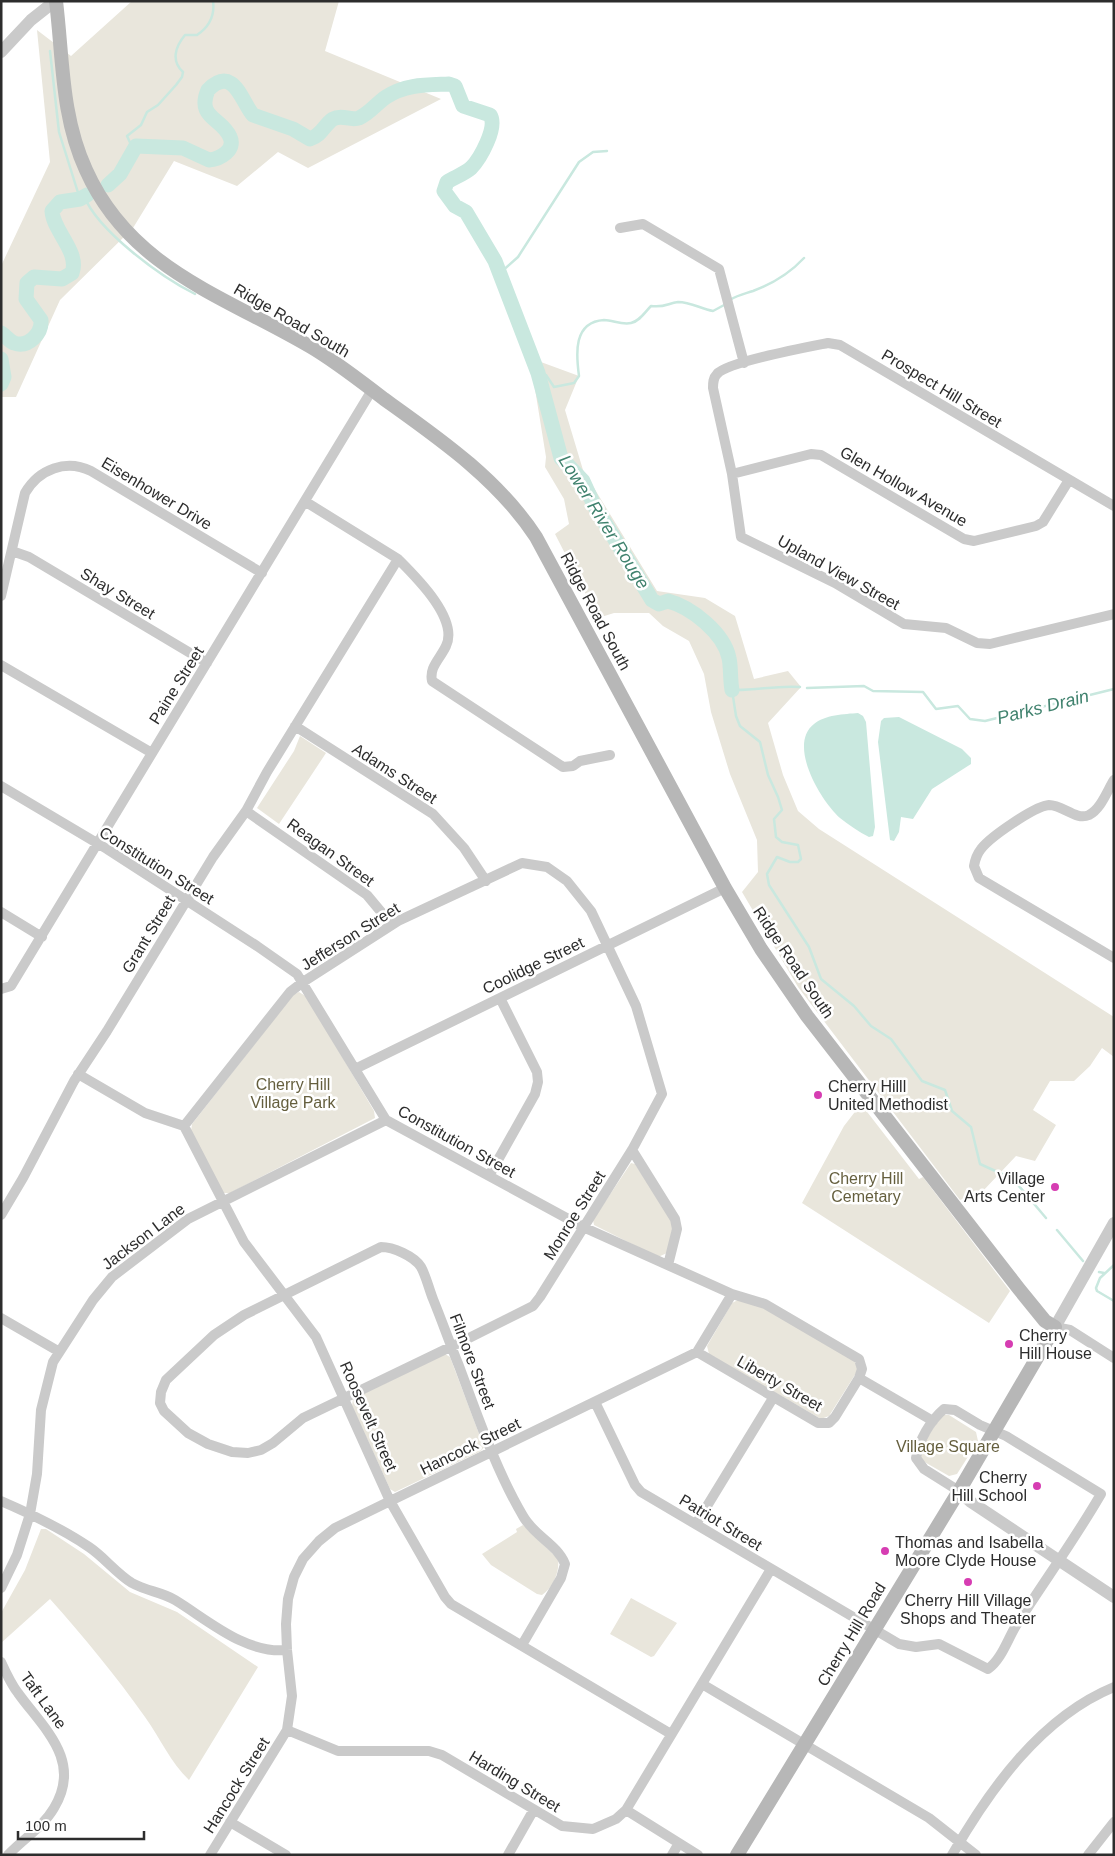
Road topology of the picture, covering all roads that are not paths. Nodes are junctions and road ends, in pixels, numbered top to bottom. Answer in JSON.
{"nodes":[{"id":1,"x":55,"y":1,"type":"edge"},
{"id":2,"x":1,"y":52,"type":"edge"},
{"id":3,"x":620,"y":228,"type":"dead end"},
{"id":4,"x":744,"y":363,"type":"junction"},
{"id":5,"x":372,"y":390,"type":"junction"},
{"id":6,"x":732,"y":474,"type":"junction"},
{"id":7,"x":1069,"y":480,"type":"junction"},
{"id":8,"x":306,"y":502,"type":"junction"},
{"id":9,"x":1114,"y":506,"type":"edge"},
{"id":10,"x":12,"y":551,"type":"junction"},
{"id":11,"x":398,"y":559,"type":"junction"},
{"id":12,"x":262,"y":573,"type":"junction"},
{"id":13,"x":1,"y":596,"type":"edge"},
{"id":14,"x":1114,"y":614,"type":"edge"},
{"id":15,"x":207,"y":663,"type":"junction"},
{"id":16,"x":1,"y":665,"type":"edge"},
{"id":17,"x":296,"y":726,"type":"junction"},
{"id":18,"x":152,"y":753,"type":"junction"},
{"id":19,"x":610,"y":755,"type":"dead end"},
{"id":20,"x":1114,"y":780,"type":"edge"},
{"id":21,"x":1,"y":786,"type":"edge"},
{"id":22,"x":246,"y":811,"type":"junction"},
{"id":23,"x":98,"y":845,"type":"junction"},
{"id":24,"x":486,"y":881,"type":"junction"},
{"id":25,"x":725,"y":888,"type":"junction"},
{"id":26,"x":186,"y":901,"type":"junction"},
{"id":27,"x":1,"y":912,"type":"edge"},
{"id":28,"x":392,"y":925,"type":"junction"},
{"id":29,"x":42,"y":936,"type":"junction"},
{"id":30,"x":608,"y":945,"type":"junction"},
{"id":31,"x":1114,"y":958,"type":"edge"},
{"id":32,"x":303,"y":982,"type":"junction"},
{"id":33,"x":1,"y":989,"type":"edge"},
{"id":34,"x":500,"y":998,"type":"junction"},
{"id":35,"x":355,"y":1069,"type":"junction"},
{"id":36,"x":78,"y":1074,"type":"junction"},
{"id":37,"x":386,"y":1120,"type":"junction"},
{"id":38,"x":184,"y":1126,"type":"junction"},
{"id":39,"x":632,"y":1150,"type":"junction"},
{"id":40,"x":489,"y":1176,"type":"junction"},
{"id":41,"x":221,"y":1201,"type":"junction"},
{"id":42,"x":1,"y":1215,"type":"edge"},
{"id":43,"x":1114,"y":1224,"type":"edge"},
{"id":44,"x":583,"y":1227,"type":"junction"},
{"id":45,"x":668,"y":1265,"type":"junction"},
{"id":46,"x":732,"y":1294,"type":"junction"},
{"id":47,"x":284,"y":1296,"type":"junction"},
{"id":48,"x":1,"y":1318,"type":"edge"},
{"id":49,"x":1055,"y":1327,"type":"junction"},
{"id":50,"x":451,"y":1346,"type":"junction"},
{"id":51,"x":58,"y":1351,"type":"junction"},
{"id":52,"x":697,"y":1352,"type":"junction"},
{"id":53,"x":1114,"y":1358,"type":"edge"},
{"id":54,"x":859,"y":1378,"type":"junction"},
{"id":55,"x":344,"y":1398,"type":"junction"},
{"id":56,"x":773,"y":1398,"type":"junction"},
{"id":57,"x":595,"y":1402,"type":"junction"},
{"id":58,"x":933,"y":1422,"type":"junction"},
{"id":59,"x":994,"y":1431,"type":"junction"},
{"id":60,"x":492,"y":1452,"type":"junction"},
{"id":61,"x":959,"y":1490,"type":"junction"},
{"id":62,"x":1,"y":1501,"type":"edge"},
{"id":63,"x":390,"y":1501,"type":"junction"},
{"id":64,"x":30,"y":1514,"type":"junction"},
{"id":65,"x":696,"y":1524,"type":"junction"},
{"id":66,"x":1058,"y":1560,"type":"junction"},
{"id":67,"x":771,"y":1569,"type":"junction"},
{"id":68,"x":1,"y":1588,"type":"edge"},
{"id":69,"x":1114,"y":1598,"type":"edge"},
{"id":70,"x":874,"y":1629,"type":"junction"},
{"id":71,"x":522,"y":1645,"type":"junction"},
{"id":72,"x":286,"y":1650,"type":"junction"},
{"id":73,"x":1,"y":1662,"type":"edge"},
{"id":74,"x":702,"y":1684,"type":"junction"},
{"id":75,"x":1114,"y":1687,"type":"edge"},
{"id":76,"x":287,"y":1730,"type":"junction"},
{"id":77,"x":671,"y":1734,"type":"junction"},
{"id":78,"x":805,"y":1745,"type":"junction"},
{"id":79,"x":626,"y":1810,"type":"junction"},
{"id":80,"x":534,"y":1811,"type":"junction"},
{"id":81,"x":230,"y":1822,"type":"junction"},
{"id":82,"x":1114,"y":1822,"type":"edge"},
{"id":83,"x":679,"y":1843,"type":"junction"},
{"id":84,"x":959,"y":1843,"type":"junction"},
{"id":85,"x":8,"y":1855,"type":"edge"},
{"id":86,"x":210,"y":1855,"type":"edge"},
{"id":87,"x":286,"y":1855,"type":"edge"},
{"id":88,"x":508,"y":1855,"type":"edge"},
{"id":89,"x":672,"y":1855,"type":"edge"},
{"id":90,"x":698,"y":1855,"type":"edge"},
{"id":91,"x":737,"y":1855,"type":"edge"},
{"id":92,"x":952,"y":1855,"type":"edge"},
{"id":93,"x":976,"y":1855,"type":"edge"},
{"id":94,"x":1088,"y":1855,"type":"edge"}],
"edges":[{"from":1,"to":2,"type":"street"},
{"from":1,"to":5,"type":"main road","name":"Ridge Road South"},
{"from":3,"to":4,"type":"street"},
{"from":4,"to":6,"type":"street","name":"Upland View Street"},
{"from":4,"to":7,"type":"street","name":"Prospect Hill Street"},
{"from":5,"to":8,"type":"street","name":"Paine Street"},
{"from":5,"to":25,"type":"main road","name":"Ridge Road South"},
{"from":6,"to":7,"type":"street","name":"Glen Hollow Avenue"},
{"from":6,"to":14,"type":"street","name":"Upland View Street"},
{"from":7,"to":9,"type":"street","name":"Prospect Hill Street"},
{"from":8,"to":11,"type":"street"},
{"from":8,"to":12,"type":"street","name":"Paine Street"},
{"from":10,"to":12,"type":"street","name":"Eisenhower Drive"},
{"from":10,"to":13,"type":"street","name":"Eisenhower Drive"},
{"from":10,"to":15,"type":"street","name":"Shay Street"},
{"from":11,"to":17,"type":"street","name":"Grant Street"},
{"from":11,"to":19,"type":"street"},
{"from":12,"to":15,"type":"street","name":"Paine Street"},
{"from":15,"to":18,"type":"street","name":"Paine Street"},
{"from":16,"to":18,"type":"street"},
{"from":17,"to":22,"type":"street","name":"Grant Street"},
{"from":17,"to":24,"type":"street","name":"Adams Street"},
{"from":18,"to":23,"type":"street","name":"Paine Street"},
{"from":20,"to":31,"type":"street"},
{"from":21,"to":23,"type":"street","name":"Constitution Street"},
{"from":22,"to":26,"type":"street","name":"Grant Street"},
{"from":22,"to":28,"type":"street","name":"Reagan Street"},
{"from":23,"to":26,"type":"street","name":"Constitution Street"},
{"from":23,"to":29,"type":"street","name":"Paine Street"},
{"from":24,"to":28,"type":"street","name":"Jefferson Street"},
{"from":24,"to":30,"type":"street","name":"Jefferson Street"},
{"from":25,"to":30,"type":"street","name":"Coolidge Street"},
{"from":25,"to":49,"type":"main road","name":"Ridge Road South"},
{"from":26,"to":32,"type":"street","name":"Constitution Street"},
{"from":26,"to":36,"type":"street","name":"Grant Street"},
{"from":27,"to":29,"type":"street"},
{"from":28,"to":32,"type":"street","name":"Jefferson Street"},
{"from":29,"to":33,"type":"street","name":"Paine Street"},
{"from":30,"to":34,"type":"street","name":"Coolidge Street"},
{"from":30,"to":39,"type":"street","name":"Monroe Street"},
{"from":32,"to":35,"type":"street","name":"Constitution Street"},
{"from":32,"to":38,"type":"street","name":"Jefferson Street"},
{"from":34,"to":35,"type":"street","name":"Coolidge Street"},
{"from":34,"to":40,"type":"street"},
{"from":35,"to":37,"type":"street","name":"Constitution Street"},
{"from":36,"to":38,"type":"street"},
{"from":36,"to":42,"type":"street","name":"Grant Street"},
{"from":37,"to":40,"type":"street","name":"Constitution Street"},
{"from":37,"to":41,"type":"street","name":"Jackson Lane"},
{"from":38,"to":41,"type":"street","name":"Roosevelt Street"},
{"from":39,"to":44,"type":"street","name":"Monroe Street"},
{"from":39,"to":45,"type":"street"},
{"from":40,"to":44,"type":"street","name":"Constitution Street"},
{"from":41,"to":47,"type":"street","name":"Roosevelt Street"},
{"from":41,"to":51,"type":"street","name":"Jackson Lane"},
{"from":43,"to":49,"type":"street","name":"Cherry Hill Road"},
{"from":44,"to":45,"type":"street","name":"Constitution Street"},
{"from":44,"to":50,"type":"street","name":"Monroe Street"},
{"from":45,"to":46,"type":"street","name":"Constitution Street"},
{"from":46,"to":52,"type":"street"},
{"from":46,"to":54,"type":"street","name":"Constitution Street"},
{"from":47,"to":50,"type":"street","name":"Filmore Street"},
{"from":47,"to":55,"type":"street","name":"Roosevelt Street"},
{"from":47,"to":55,"type":"street","name":"Monroe Street"},
{"from":48,"to":51,"type":"street"},
{"from":49,"to":53,"type":"street"},
{"from":49,"to":59,"type":"main road","name":"Cherry Hill Road"},
{"from":50,"to":55,"type":"street","name":"Monroe Street"},
{"from":50,"to":60,"type":"street","name":"Filmore Street"},
{"from":51,"to":64,"type":"street","name":"Jackson Lane"},
{"from":52,"to":56,"type":"street","name":"Liberty Street"},
{"from":52,"to":57,"type":"street","name":"Hancock Street"},
{"from":54,"to":56,"type":"street","name":"Liberty Street"},
{"from":54,"to":58,"type":"street"},
{"from":55,"to":63,"type":"street","name":"Roosevelt Street"},
{"from":56,"to":65,"type":"street"},
{"from":57,"to":60,"type":"street","name":"Hancock Street"},
{"from":57,"to":65,"type":"street","name":"Patriot Street"},
{"from":58,"to":59,"type":"street"},
{"from":58,"to":61,"type":"street"},
{"from":59,"to":61,"type":"main road","name":"Cherry Hill Road"},
{"from":59,"to":66,"type":"street"},
{"from":60,"to":63,"type":"street","name":"Hancock Street"},
{"from":60,"to":71,"type":"street","name":"Filmore Street"},
{"from":61,"to":66,"type":"street"},
{"from":61,"to":70,"type":"main road","name":"Cherry Hill Road"},
{"from":62,"to":64,"type":"street"},
{"from":63,"to":71,"type":"street","name":"Roosevelt Street"},
{"from":63,"to":72,"type":"street","name":"Hancock Street"},
{"from":64,"to":68,"type":"street","name":"Jackson Lane"},
{"from":64,"to":72,"type":"street"},
{"from":65,"to":67,"type":"street","name":"Patriot Street"},
{"from":66,"to":69,"type":"street"},
{"from":66,"to":70,"type":"street","name":"Patriot Street"},
{"from":67,"to":70,"type":"street","name":"Patriot Street"},
{"from":67,"to":74,"type":"street","name":"Harding Street"},
{"from":70,"to":78,"type":"main road","name":"Cherry Hill Road"},
{"from":71,"to":77,"type":"street","name":"Roosevelt Street"},
{"from":72,"to":76,"type":"street","name":"Hancock Street"},
{"from":73,"to":85,"type":"street","name":"Taft Lane"},
{"from":74,"to":77,"type":"street","name":"Harding Street"},
{"from":74,"to":78,"type":"street"},
{"from":75,"to":84,"type":"street"},
{"from":76,"to":80,"type":"street","name":"Harding Street"},
{"from":76,"to":81,"type":"street","name":"Hancock Street"},
{"from":77,"to":79,"type":"street","name":"Harding Street"},
{"from":78,"to":84,"type":"street"},
{"from":78,"to":91,"type":"main road","name":"Cherry Hill Road"},
{"from":79,"to":80,"type":"street","name":"Harding Street"},
{"from":79,"to":83,"type":"street"},
{"from":80,"to":88,"type":"street"},
{"from":81,"to":86,"type":"street","name":"Hancock Street"},
{"from":81,"to":87,"type":"street"},
{"from":82,"to":94,"type":"street"},
{"from":83,"to":89,"type":"street"},
{"from":83,"to":90,"type":"street"},
{"from":84,"to":92,"type":"street"},
{"from":84,"to":93,"type":"street"}]}
